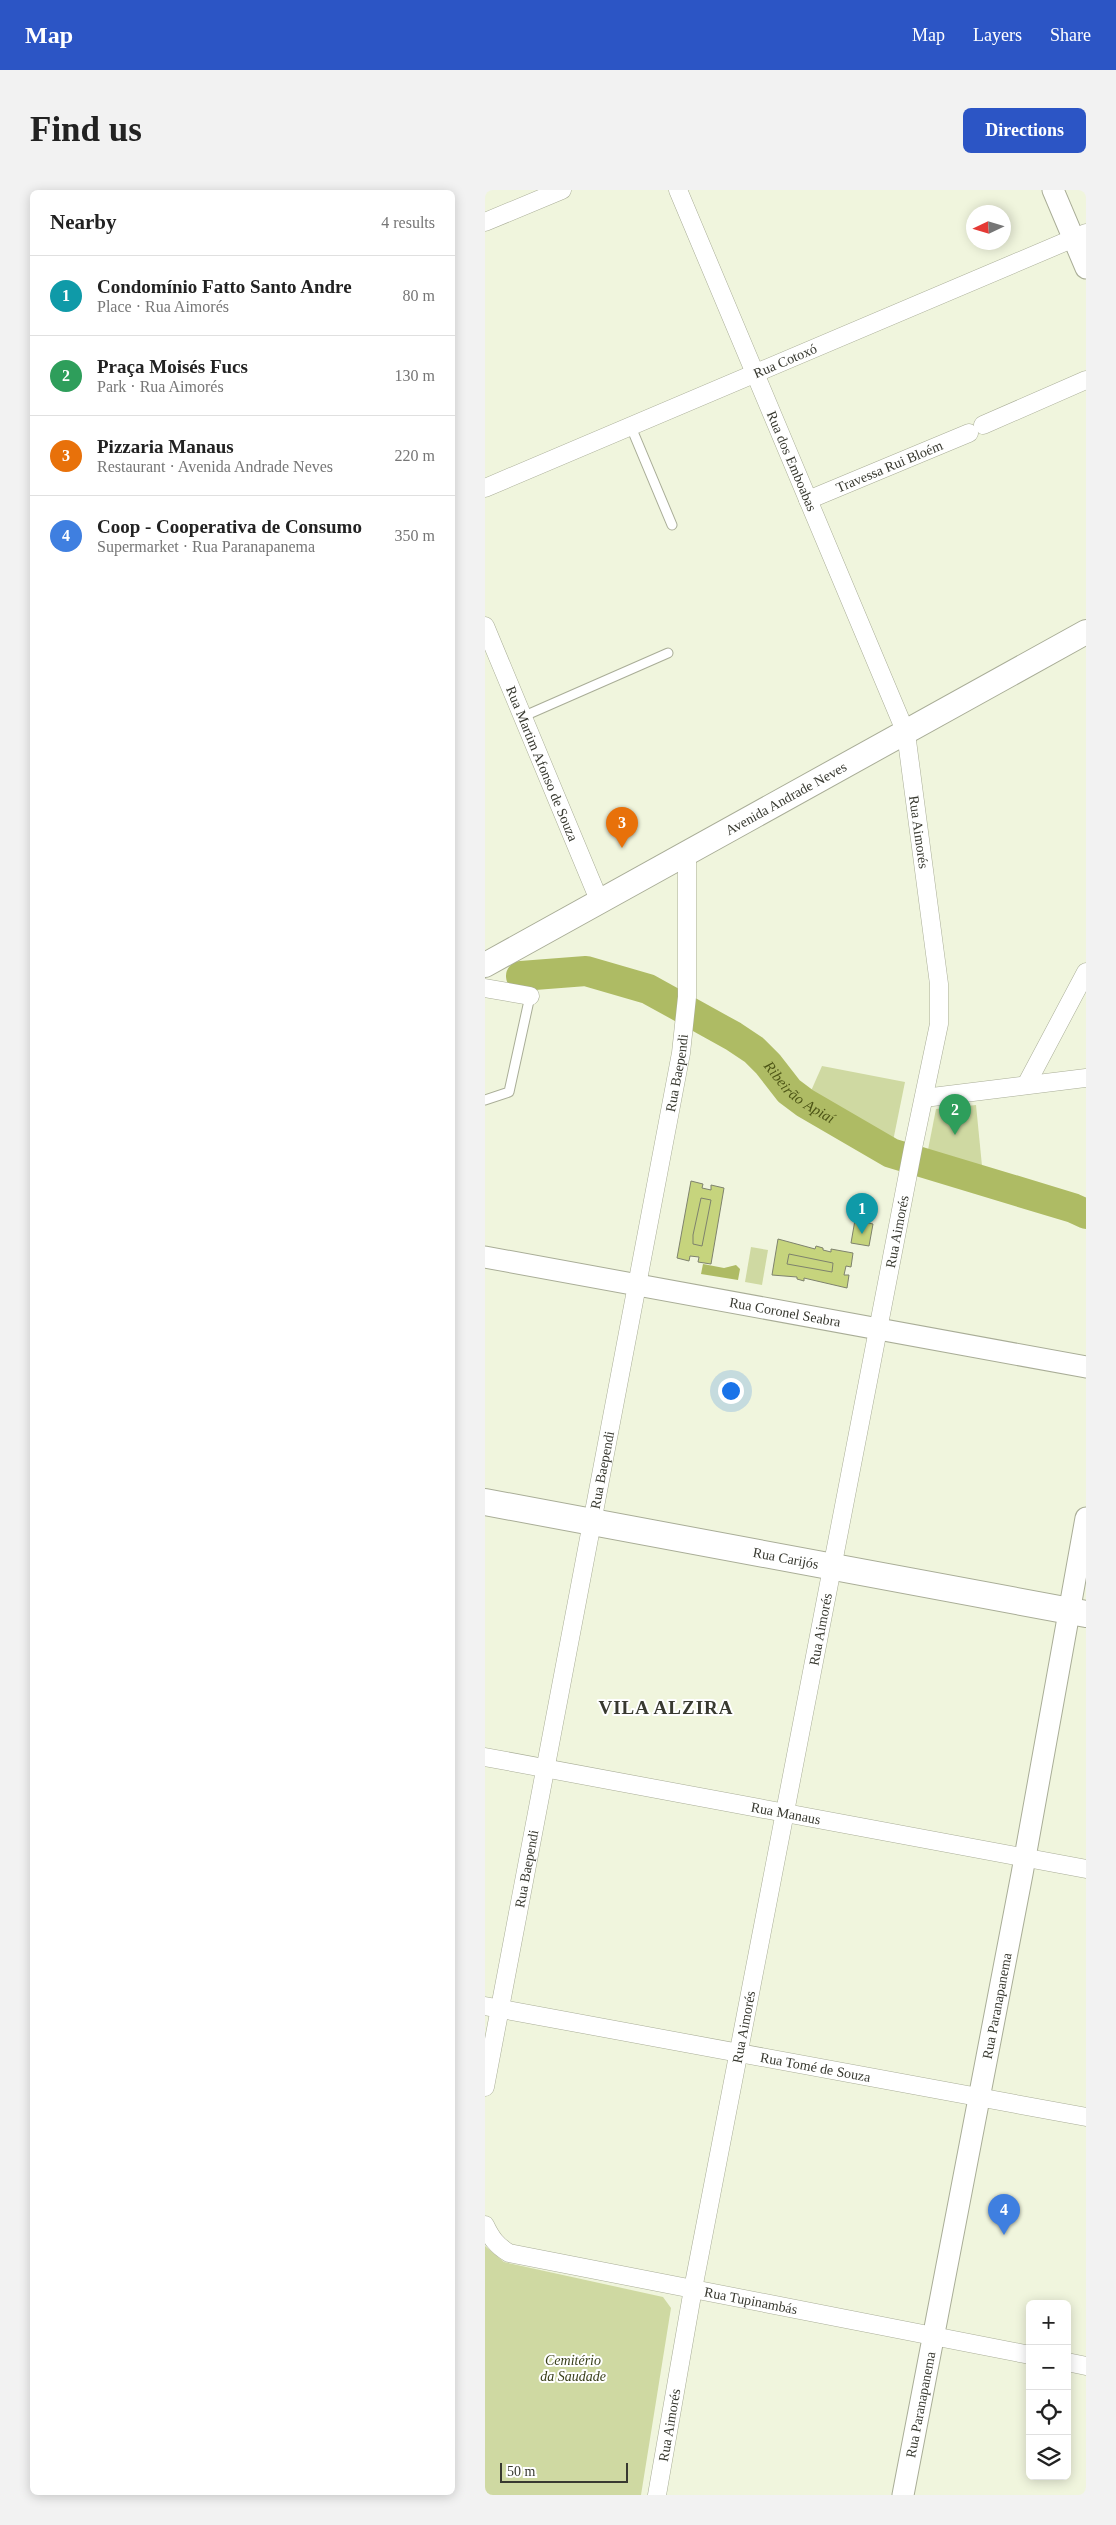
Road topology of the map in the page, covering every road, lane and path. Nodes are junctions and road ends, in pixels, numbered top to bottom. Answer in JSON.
{"nodes":[{"id":1,"x":562,"y":190,"type":"edge"},
{"id":2,"x":678,"y":190,"type":"edge"},
{"id":3,"x":1053,"y":190,"type":"edge"},
{"id":4,"x":485,"y":222,"type":"edge"},
{"id":5,"x":1080,"y":236,"type":"edge"},
{"id":6,"x":1086,"y":268,"type":"edge"},
{"id":7,"x":755,"y":374,"type":"junction"},
{"id":8,"x":1086,"y":380,"type":"edge"},
{"id":9,"x":631,"y":426,"type":"junction"},
{"id":10,"x":485,"y":488,"type":"edge"},
{"id":11,"x":808,"y":500,"type":"junction"},
{"id":12,"x":671,"y":525,"type":"dead end"},
{"id":13,"x":485,"y":626,"type":"edge"},
{"id":14,"x":1086,"y":632,"type":"edge"},
{"id":15,"x":668,"y":653,"type":"dead end"},
{"id":16,"x":522,"y":717,"type":"junction"},
{"id":17,"x":906,"y":733,"type":"junction"},
{"id":18,"x":687,"y":851,"type":"junction"},
{"id":19,"x":599,"y":900,"type":"junction"},
{"id":20,"x":491,"y":957,"type":"edge"},
{"id":21,"x":1086,"y":972,"type":"edge"},
{"id":22,"x":485,"y":988,"type":"edge"},
{"id":23,"x":530,"y":996,"type":"joint"},
{"id":24,"x":1086,"y":1078,"type":"edge"},
{"id":25,"x":1026,"y":1086,"type":"junction"},
{"id":26,"x":924,"y":1098,"type":"junction"},
{"id":27,"x":485,"y":1100,"type":"edge"},
{"id":28,"x":485,"y":1257,"type":"edge"},
{"id":29,"x":636,"y":1284,"type":"junction"},
{"id":30,"x":878,"y":1329,"type":"junction"},
{"id":31,"x":1086,"y":1367,"type":"edge"},
{"id":32,"x":485,"y":1502,"type":"edge"},
{"id":33,"x":1086,"y":1518,"type":"edge"},
{"id":34,"x":592,"y":1522,"type":"junction"},
{"id":35,"x":833,"y":1567,"type":"junction"},
{"id":36,"x":1077,"y":1613,"type":"edge"},
{"id":37,"x":485,"y":1757,"type":"edge"},
{"id":38,"x":546,"y":1768,"type":"junction"},
{"id":39,"x":785,"y":1813,"type":"junction"},
{"id":40,"x":1025,"y":1857,"type":"junction"},
{"id":41,"x":1086,"y":1869,"type":"edge"},
{"id":42,"x":492,"y":2007,"type":"edge"},
{"id":43,"x":739,"y":2054,"type":"junction"},
{"id":44,"x":485,"y":2087,"type":"edge"},
{"id":45,"x":980,"y":2099,"type":"junction"},
{"id":46,"x":1086,"y":2117,"type":"edge"},
{"id":47,"x":485,"y":2226,"type":"edge"},
{"id":48,"x":693,"y":2289,"type":"junction"},
{"id":49,"x":933,"y":2336,"type":"junction"},
{"id":50,"x":1026,"y":2354,"type":"edge"},
{"id":51,"x":1071,"y":2363,"type":"edge"},
{"id":52,"x":1086,"y":2366,"type":"edge"},
{"id":53,"x":657,"y":2495,"type":"edge"},
{"id":54,"x":903,"y":2495,"type":"edge"}],
"edges":[{"from":1,"to":4,"type":"street"},
{"from":2,"to":7,"type":"street","name":"Rua dos Emboabas"},
{"from":3,"to":5,"type":"street"},
{"from":5,"to":6,"type":"street"},
{"from":5,"to":7,"type":"street","name":"Rua Cotoxó"},
{"from":7,"to":9,"type":"street","name":"Rua Cotoxó"},
{"from":7,"to":11,"type":"street","name":"Rua dos Emboabas"},
{"from":8,"to":11,"type":"street","name":"Travessa Rui Bloém"},
{"from":9,"to":10,"type":"street","name":"Rua Cotoxó"},
{"from":9,"to":12,"type":"lane"},
{"from":11,"to":17,"type":"street","name":"Rua dos Emboabas"},
{"from":13,"to":16,"type":"street","name":"Rua Martim Afonso de Souza"},
{"from":14,"to":17,"type":"main road","name":"Avenida Andrade Neves"},
{"from":15,"to":16,"type":"lane"},
{"from":16,"to":19,"type":"street","name":"Rua Martim Afonso de Souza"},
{"from":17,"to":18,"type":"main road","name":"Avenida Andrade Neves"},
{"from":17,"to":26,"type":"street","name":"Rua Aimorés"},
{"from":18,"to":19,"type":"main road","name":"Avenida Andrade Neves"},
{"from":18,"to":29,"type":"street","name":"Rua Baependi"},
{"from":19,"to":20,"type":"main road","name":"Avenida Andrade Neves"},
{"from":21,"to":25,"type":"street"},
{"from":22,"to":23,"type":"street"},
{"from":23,"to":27,"type":"lane"},
{"from":24,"to":25,"type":"street"},
{"from":25,"to":26,"type":"street"},
{"from":26,"to":30,"type":"street","name":"Rua Aimorés"},
{"from":28,"to":29,"type":"street","name":"Rua Coronel Seabra"},
{"from":29,"to":30,"type":"street","name":"Rua Coronel Seabra"},
{"from":29,"to":34,"type":"street","name":"Rua Baependi"},
{"from":30,"to":31,"type":"street","name":"Rua Coronel Seabra"},
{"from":30,"to":35,"type":"street","name":"Rua Aimorés"},
{"from":32,"to":34,"type":"main road","name":"Rua Carijós"},
{"from":33,"to":36,"type":"street","name":"Rua Paranapanema"},
{"from":34,"to":35,"type":"main road","name":"Rua Carijós"},
{"from":34,"to":38,"type":"street","name":"Rua Baependi"},
{"from":35,"to":36,"type":"main road","name":"Rua Carijós"},
{"from":35,"to":39,"type":"street","name":"Rua Aimorés"},
{"from":36,"to":40,"type":"street","name":"Rua Paranapanema"},
{"from":37,"to":38,"type":"street","name":"Rua Manaus"},
{"from":38,"to":39,"type":"street","name":"Rua Manaus"},
{"from":38,"to":42,"type":"street","name":"Rua Baependi"},
{"from":39,"to":40,"type":"street","name":"Rua Manaus"},
{"from":39,"to":43,"type":"street","name":"Rua Aimorés"},
{"from":40,"to":41,"type":"street","name":"Rua Manaus"},
{"from":40,"to":45,"type":"street","name":"Rua Paranapanema"},
{"from":42,"to":43,"type":"street","name":"Rua Tomé de Souza"},
{"from":42,"to":44,"type":"street","name":"Rua Baependi"},
{"from":43,"to":45,"type":"street","name":"Rua Tomé de Souza"},
{"from":43,"to":48,"type":"street","name":"Rua Aimorés"},
{"from":45,"to":46,"type":"street","name":"Rua Tomé de Souza"},
{"from":45,"to":49,"type":"street","name":"Rua Paranapanema"},
{"from":47,"to":48,"type":"street","name":"Rua Tupinambás"},
{"from":48,"to":49,"type":"street","name":"Rua Tupinambás"},
{"from":48,"to":53,"type":"street","name":"Rua Aimorés"},
{"from":49,"to":50,"type":"street","name":"Rua Tupinambás"},
{"from":49,"to":54,"type":"street","name":"Rua Paranapanema"},
{"from":51,"to":52,"type":"street"}]}
